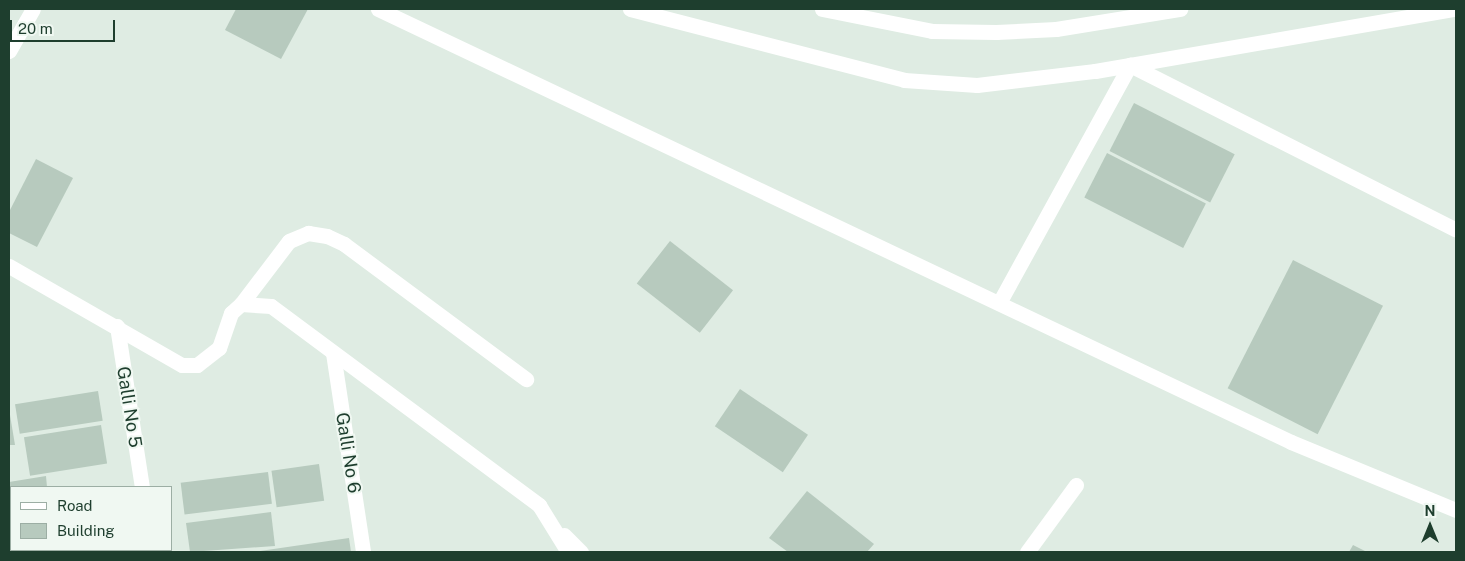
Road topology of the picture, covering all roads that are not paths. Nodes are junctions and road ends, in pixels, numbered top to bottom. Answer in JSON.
{"nodes":[{"id":1,"x":33,"y":9,"type":"edge"},
{"id":2,"x":378,"y":9,"type":"edge"},
{"id":3,"x":630,"y":9,"type":"edge"},
{"id":4,"x":822,"y":9,"type":"edge"},
{"id":5,"x":1180,"y":9,"type":"edge"},
{"id":6,"x":1453,"y":9,"type":"edge"},
{"id":7,"x":397,"y":13,"type":"edge"},
{"id":8,"x":9,"y":50,"type":"edge"},
{"id":9,"x":1130,"y":65,"type":"junction"},
{"id":10,"x":1456,"y":230,"type":"edge"},
{"id":11,"x":9,"y":266,"type":"edge"},
{"id":12,"x":999,"y":303,"type":"junction"},
{"id":13,"x":241,"y":304,"type":"junction"},
{"id":14,"x":117,"y":326,"type":"junction"},
{"id":15,"x":333,"y":353,"type":"junction"},
{"id":16,"x":526,"y":378,"type":"dead end"},
{"id":17,"x":1076,"y":485,"type":"dead end"},
{"id":18,"x":142,"y":486,"type":"edge"},
{"id":19,"x":1456,"y":510,"type":"edge"},
{"id":20,"x":556,"y":527,"type":"junction"},
{"id":21,"x":363,"y":552,"type":"edge"},
{"id":22,"x":568,"y":552,"type":"edge"},
{"id":23,"x":581,"y":552,"type":"edge"},
{"id":24,"x":1027,"y":552,"type":"edge"}],
"edges":[{"from":1,"to":8,"type":"street"},
{"from":2,"to":7,"type":"street"},
{"from":3,"to":9,"type":"street"},
{"from":4,"to":5,"type":"street"},
{"from":6,"to":9,"type":"street"},
{"from":7,"to":12,"type":"street"},
{"from":9,"to":10,"type":"street"},
{"from":9,"to":12,"type":"street"},
{"from":11,"to":14,"type":"street"},
{"from":12,"to":19,"type":"street"},
{"from":13,"to":14,"type":"street"},
{"from":13,"to":15,"type":"street"},
{"from":13,"to":16,"type":"street"},
{"from":14,"to":18,"type":"street","name":"Galli No 5"},
{"from":15,"to":20,"type":"street"},
{"from":15,"to":21,"type":"street","name":"Galli No 6"},
{"from":17,"to":24,"type":"street"},
{"from":20,"to":22,"type":"street"},
{"from":20,"to":23,"type":"street"}]}
